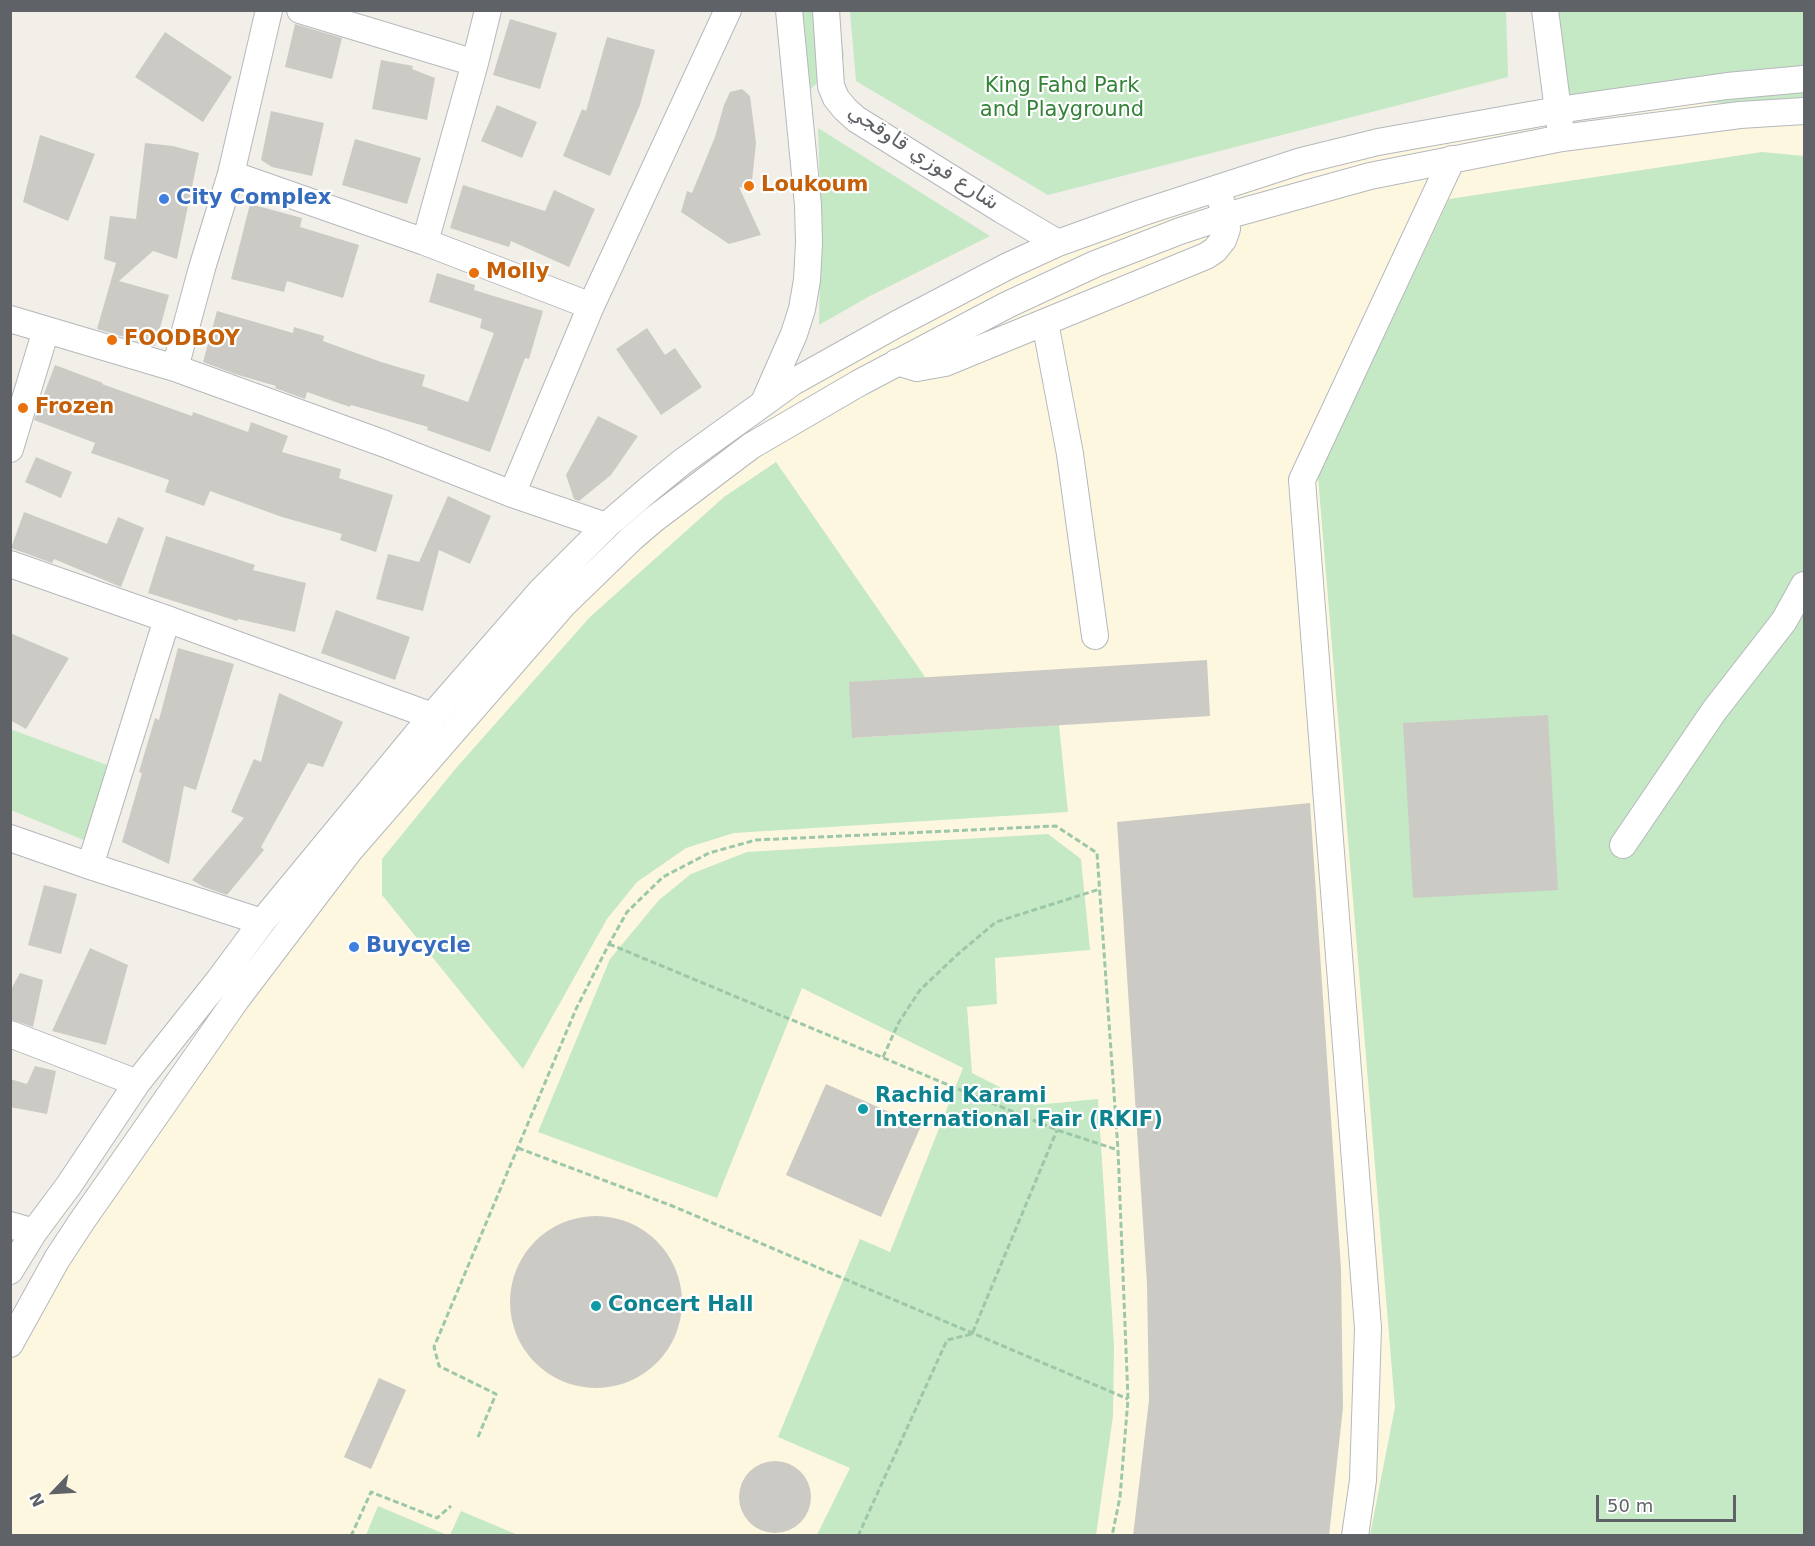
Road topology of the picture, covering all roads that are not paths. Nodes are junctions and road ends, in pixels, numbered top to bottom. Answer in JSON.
{"nodes":[{"id":1,"x":269,"y":10,"type":"edge"},
{"id":2,"x":300,"y":10,"type":"edge"},
{"id":3,"x":488,"y":10,"type":"edge"},
{"id":4,"x":728,"y":10,"type":"edge"},
{"id":5,"x":789,"y":10,"type":"edge"},
{"id":6,"x":826,"y":10,"type":"edge"},
{"id":7,"x":1545,"y":10,"type":"edge"},
{"id":8,"x":475,"y":63,"type":"junction"},
{"id":9,"x":1804,"y":79,"type":"edge"},
{"id":10,"x":831,"y":86,"type":"junction"},
{"id":11,"x":797,"y":91,"type":"junction"},
{"id":12,"x":1558,"y":110,"type":"junction"},
{"id":13,"x":1804,"y":111,"type":"edge"},
{"id":14,"x":1562,"y":138,"type":"junction"},
{"id":15,"x":1452,"y":159,"type":"junction"},
{"id":16,"x":231,"y":174,"type":"junction"},
{"id":17,"x":1216,"y":188,"type":"junction"},
{"id":18,"x":1226,"y":216,"type":"junction"},
{"id":19,"x":426,"y":242,"type":"junction"},
{"id":20,"x":1058,"y":243,"type":"junction"},
{"id":21,"x":591,"y":306,"type":"junction"},
{"id":22,"x":10,"y":320,"type":"edge"},
{"id":23,"x":1045,"y":322,"type":"junction"},
{"id":24,"x":46,"y":330,"type":"junction"},
{"id":25,"x":897,"y":362,"type":"junction"},
{"id":26,"x":175,"y":368,"type":"junction"},
{"id":27,"x":764,"y":402,"type":"junction"},
{"id":28,"x":10,"y":449,"type":"edge"},
{"id":29,"x":512,"y":494,"type":"junction"},
{"id":30,"x":606,"y":526,"type":"junction"},
{"id":31,"x":10,"y":564,"type":"edge"},
{"id":32,"x":1804,"y":585,"type":"edge"},
{"id":33,"x":167,"y":619,"type":"junction"},
{"id":34,"x":1095,"y":636,"type":"dead end"},
{"id":35,"x":432,"y":716,"type":"junction"},
{"id":36,"x":10,"y":838,"type":"edge"},
{"id":37,"x":1623,"y":845,"type":"dead end"},
{"id":38,"x":90,"y":866,"type":"junction"},
{"id":39,"x":262,"y":922,"type":"junction"},
{"id":40,"x":10,"y":1034,"type":"edge"},
{"id":41,"x":137,"y":1083,"type":"junction"},
{"id":42,"x":22,"y":1229,"type":"edge"},
{"id":43,"x":10,"y":1271,"type":"edge"},
{"id":44,"x":10,"y":1344,"type":"edge"},
{"id":45,"x":1355,"y":1536,"type":"edge"}],
"edges":[{"from":1,"to":16,"type":"street"},
{"from":2,"to":8,"type":"street"},
{"from":3,"to":8,"type":"street"},
{"from":4,"to":21,"type":"street"},
{"from":5,"to":11,"type":"street"},
{"from":6,"to":10,"type":"street","name":"شارع فوزي قاوقجي"},
{"from":7,"to":12,"type":"street"},
{"from":8,"to":19,"type":"street"},
{"from":9,"to":12,"type":"street"},
{"from":10,"to":11,"type":"street"},
{"from":10,"to":20,"type":"street","name":"شارع فوزي قاوقجي"},
{"from":11,"to":27,"type":"street"},
{"from":12,"to":14,"type":"street"},
{"from":12,"to":17,"type":"street"},
{"from":13,"to":14,"type":"street"},
{"from":14,"to":15,"type":"street"},
{"from":15,"to":18,"type":"street"},
{"from":15,"to":45,"type":"street"},
{"from":16,"to":19,"type":"street"},
{"from":16,"to":26,"type":"street"},
{"from":17,"to":18,"type":"street"},
{"from":17,"to":20,"type":"street"},
{"from":18,"to":23,"type":"street"},
{"from":18,"to":25,"type":"street"},
{"from":19,"to":21,"type":"street"},
{"from":20,"to":27,"type":"street"},
{"from":21,"to":29,"type":"street"},
{"from":22,"to":24,"type":"street"},
{"from":23,"to":25,"type":"street"},
{"from":23,"to":34,"type":"street"},
{"from":24,"to":26,"type":"street"},
{"from":24,"to":28,"type":"street"},
{"from":25,"to":44,"type":"street"},
{"from":26,"to":29,"type":"street"},
{"from":27,"to":30,"type":"street"},
{"from":29,"to":30,"type":"street"},
{"from":30,"to":35,"type":"street"},
{"from":31,"to":33,"type":"street"},
{"from":32,"to":37,"type":"street"},
{"from":33,"to":35,"type":"street"},
{"from":33,"to":38,"type":"street"},
{"from":35,"to":39,"type":"street"},
{"from":36,"to":38,"type":"street"},
{"from":38,"to":39,"type":"street"},
{"from":39,"to":41,"type":"street"},
{"from":40,"to":41,"type":"street"},
{"from":41,"to":42,"type":"street"},
{"from":42,"to":43,"type":"street"}]}
